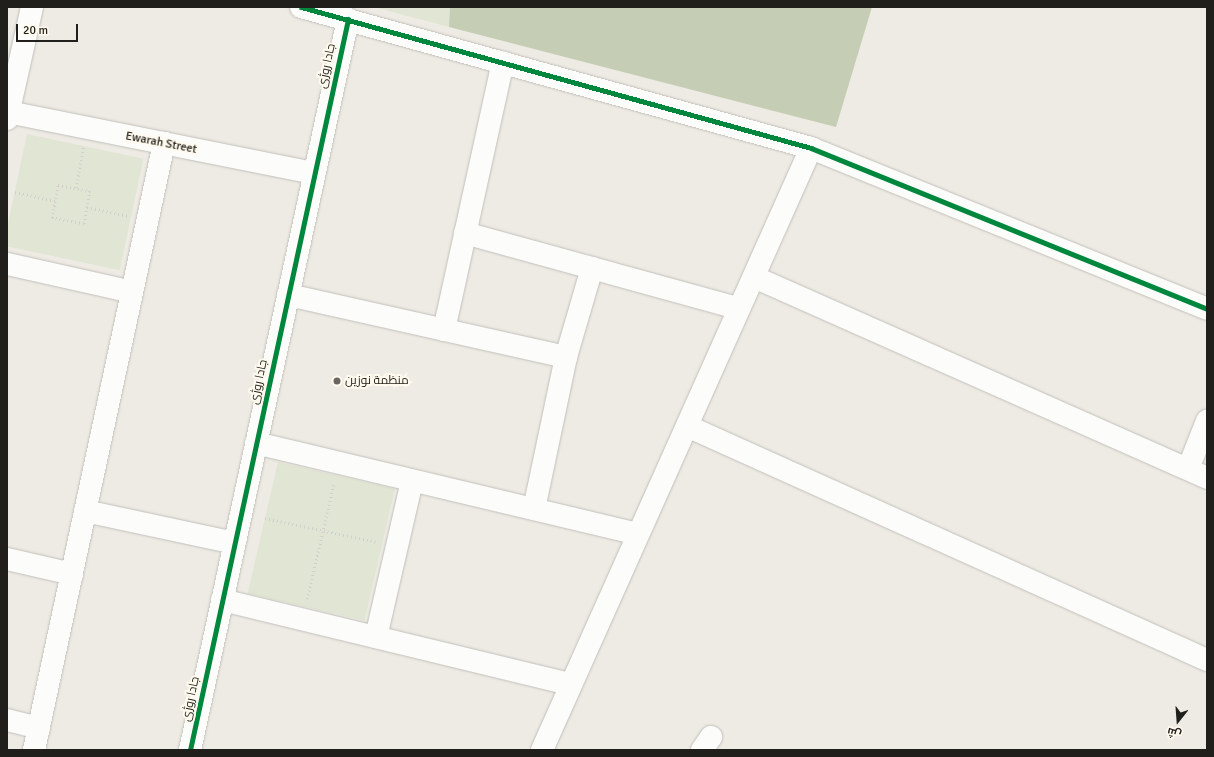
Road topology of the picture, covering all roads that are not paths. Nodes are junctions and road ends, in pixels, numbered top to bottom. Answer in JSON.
{"nodes":[{"id":1,"x":32,"y":7,"type":"edge"},
{"id":2,"x":301,"y":7,"type":"edge"},
{"id":3,"x":348,"y":19,"type":"junction"},
{"id":4,"x":503,"y":62,"type":"junction"},
{"id":5,"x":8,"y":116,"type":"edge"},
{"id":6,"x":164,"y":144,"type":"junction"},
{"id":7,"x":811,"y":148,"type":"junction"},
{"id":8,"x":314,"y":173,"type":"junction"},
{"id":9,"x":465,"y":233,"type":"junction"},
{"id":10,"x":7,"y":264,"type":"edge"},
{"id":11,"x":592,"y":268,"type":"junction"},
{"id":12,"x":754,"y":278,"type":"junction"},
{"id":13,"x":132,"y":292,"type":"junction"},
{"id":14,"x":288,"y":296,"type":"junction"},
{"id":15,"x":737,"y":308,"type":"junction"},
{"id":16,"x":1207,"y":310,"type":"edge"},
{"id":17,"x":444,"y":330,"type":"junction"},
{"id":18,"x":566,"y":357,"type":"junction"},
{"id":19,"x":1207,"y":421,"type":"edge"},
{"id":20,"x":687,"y":426,"type":"junction"},
{"id":21,"x":256,"y":443,"type":"junction"},
{"id":22,"x":1188,"y":469,"type":"junction"},
{"id":23,"x":1207,"y":478,"type":"edge"},
{"id":24,"x":412,"y":481,"type":"junction"},
{"id":25,"x":534,"y":509,"type":"junction"},
{"id":26,"x":85,"y":511,"type":"junction"},
{"id":27,"x":637,"y":534,"type":"junction"},
{"id":28,"x":234,"y":543,"type":"junction"},
{"id":29,"x":7,"y":559,"type":"edge"},
{"id":30,"x":72,"y":574,"type":"junction"},
{"id":31,"x":222,"y":600,"type":"junction"},
{"id":32,"x":376,"y":637,"type":"junction"},
{"id":33,"x":1207,"y":660,"type":"edge"},
{"id":34,"x":569,"y":684,"type":"junction"},
{"id":35,"x":7,"y":720,"type":"edge"},
{"id":36,"x":39,"y":728,"type":"junction"},
{"id":37,"x":34,"y":750,"type":"edge"},
{"id":38,"x":190,"y":750,"type":"edge"},
{"id":39,"x":542,"y":750,"type":"edge"}],
"edges":[{"from":1,"to":5,"type":"street"},
{"from":2,"to":3,"type":"street"},
{"from":3,"to":4,"type":"street"},
{"from":3,"to":8,"type":"street","name":"جادا روژی"},
{"from":4,"to":7,"type":"street"},
{"from":4,"to":9,"type":"street"},
{"from":5,"to":6,"type":"street","name":"Ewarah Street"},
{"from":6,"to":8,"type":"street","name":"Ewarah Street"},
{"from":6,"to":13,"type":"street"},
{"from":7,"to":12,"type":"street"},
{"from":7,"to":16,"type":"street"},
{"from":8,"to":14,"type":"street","name":"جادا روژی"},
{"from":9,"to":11,"type":"street"},
{"from":9,"to":17,"type":"street"},
{"from":10,"to":13,"type":"street"},
{"from":11,"to":15,"type":"street"},
{"from":11,"to":18,"type":"street"},
{"from":12,"to":15,"type":"street"},
{"from":12,"to":22,"type":"street"},
{"from":13,"to":26,"type":"street"},
{"from":14,"to":17,"type":"street"},
{"from":14,"to":21,"type":"street","name":"جادا روژی"},
{"from":15,"to":20,"type":"street"},
{"from":17,"to":18,"type":"street"},
{"from":18,"to":25,"type":"street"},
{"from":19,"to":22,"type":"street"},
{"from":20,"to":27,"type":"street"},
{"from":20,"to":33,"type":"street"},
{"from":21,"to":24,"type":"street"},
{"from":21,"to":28,"type":"street","name":"جادا روژی"},
{"from":22,"to":23,"type":"street"},
{"from":24,"to":25,"type":"street"},
{"from":24,"to":32,"type":"street"},
{"from":25,"to":27,"type":"street"},
{"from":26,"to":28,"type":"street"},
{"from":26,"to":30,"type":"street"},
{"from":27,"to":34,"type":"street"},
{"from":28,"to":31,"type":"street","name":"جادا روژی"},
{"from":29,"to":30,"type":"street"},
{"from":30,"to":36,"type":"street"},
{"from":31,"to":32,"type":"street"},
{"from":31,"to":38,"type":"street","name":"جادا روژی"},
{"from":32,"to":34,"type":"street"},
{"from":34,"to":39,"type":"street"},
{"from":35,"to":36,"type":"street"},
{"from":36,"to":37,"type":"street"}]}
